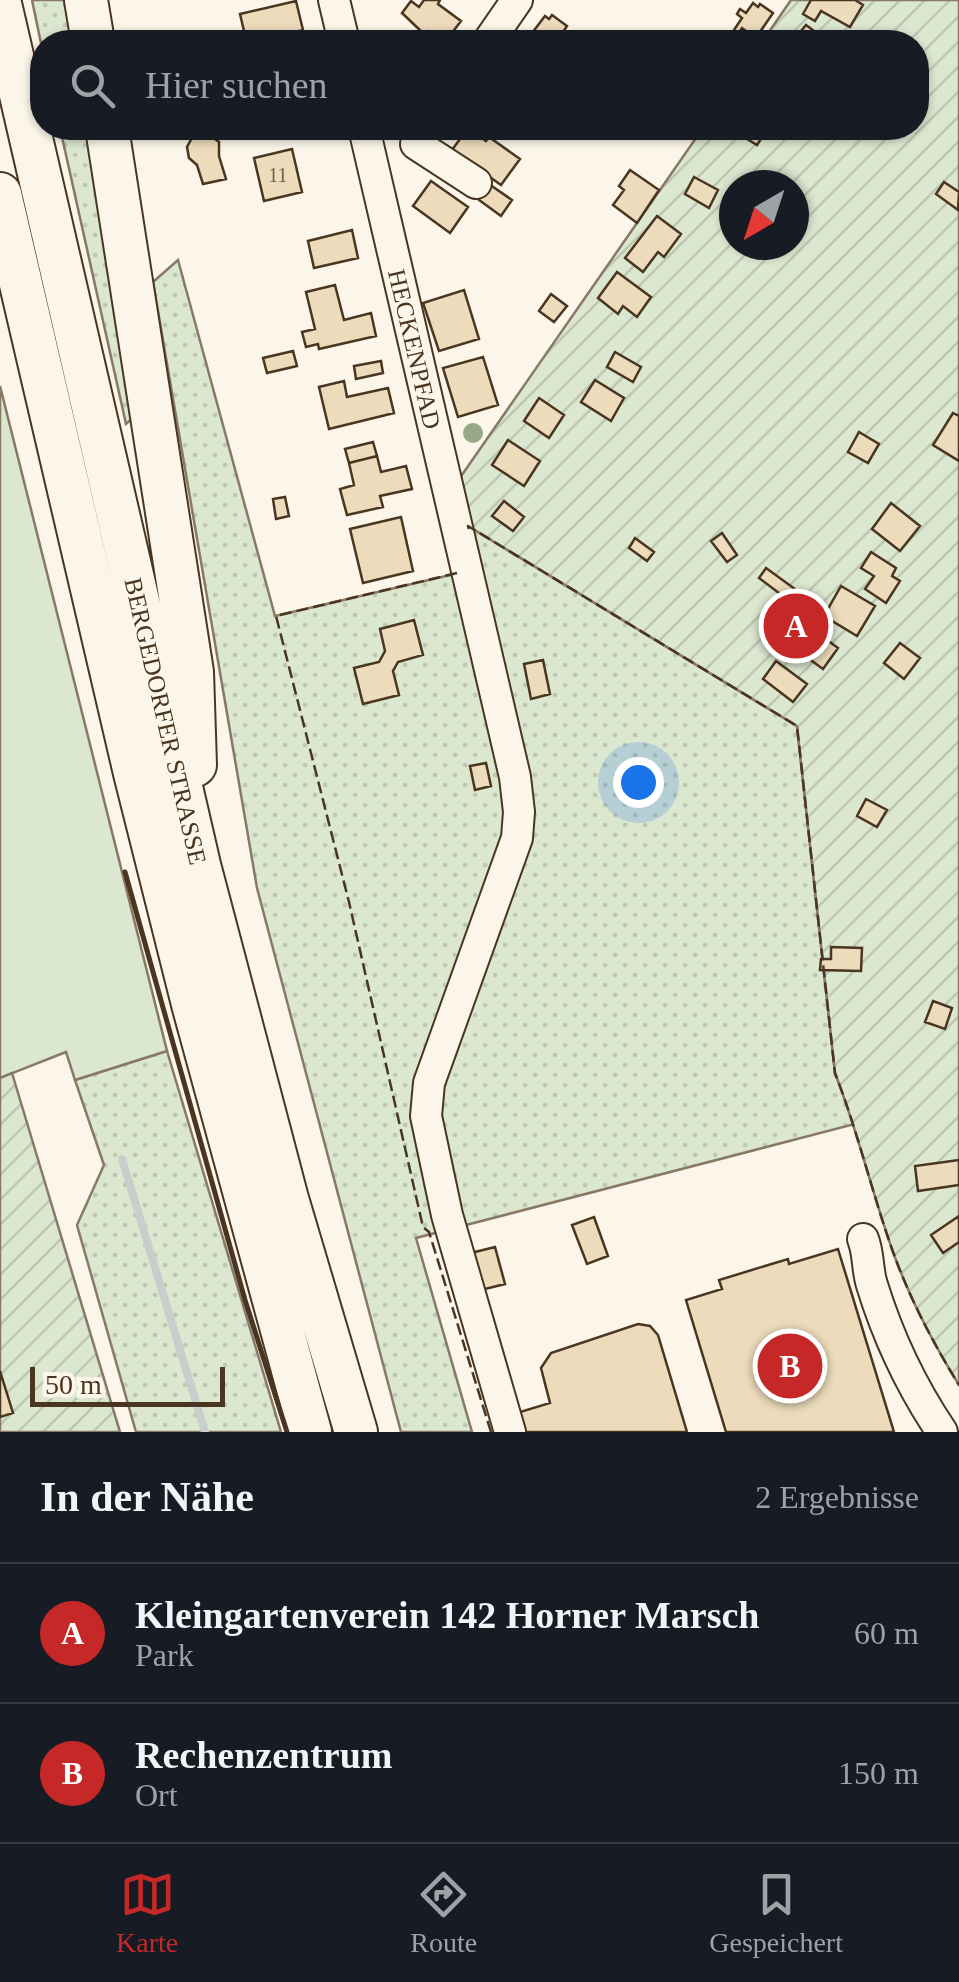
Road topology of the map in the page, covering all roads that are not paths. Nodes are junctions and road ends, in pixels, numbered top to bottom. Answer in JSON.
{"nodes":[{"id":1,"x":86,"y":0,"type":"edge"},
{"id":2,"x":101,"y":0,"type":"edge"},
{"id":3,"x":334,"y":0,"type":"edge"},
{"id":4,"x":517,"y":0,"type":"edge"},
{"id":5,"x":0,"y":4,"type":"edge"},
{"id":6,"x":93,"y":30,"type":"edge"},
{"id":7,"x":97,"y":30,"type":"edge"},
{"id":8,"x":341,"y":30,"type":"edge"},
{"id":9,"x":502,"y":30,"type":"edge"},
{"id":10,"x":30,"y":134,"type":"edge"},
{"id":11,"x":31,"y":140,"type":"edge"},
{"id":12,"x":109,"y":140,"type":"edge"},
{"id":13,"x":367,"y":140,"type":"edge"},
{"id":14,"x":418,"y":140,"type":"edge"},
{"id":15,"x":428,"y":140,"type":"edge"},
{"id":16,"x":373,"y":166,"type":"junction"},
{"id":17,"x":476,"y":182,"type":"dead end"},
{"id":18,"x":0,"y":194,"type":"edge"},
{"id":19,"x":199,"y":865,"type":"junction"},
{"id":20,"x":864,"y":1239,"type":"dead end"},
{"id":21,"x":310,"y":1432,"type":"edge"},
{"id":22,"x":356,"y":1432,"type":"edge"},
{"id":23,"x":510,"y":1432,"type":"edge"},
{"id":24,"x":942,"y":1432,"type":"edge"}],
"edges":[{"from":1,"to":6,"type":"highway"},
{"from":2,"to":7,"type":"highway"},
{"from":3,"to":8,"type":"street"},
{"from":4,"to":9,"type":"street"},
{"from":5,"to":10,"type":"highway","name":"BERGEDORFER STRASSE"},
{"from":11,"to":19,"type":"highway","name":"BERGEDORFER STRASSE"},
{"from":12,"to":19,"type":"highway"},
{"from":13,"to":16,"type":"street","name":"HECKENPFAD"},
{"from":14,"to":16,"type":"street"},
{"from":15,"to":17,"type":"street"},
{"from":16,"to":23,"type":"street","name":"HECKENPFAD"},
{"from":18,"to":21,"type":"highway","name":"BERGEDORFER STRASSE"},
{"from":19,"to":22,"type":"highway","name":"BERGEDORFER STRASSE"},
{"from":20,"to":24,"type":"street"}]}
